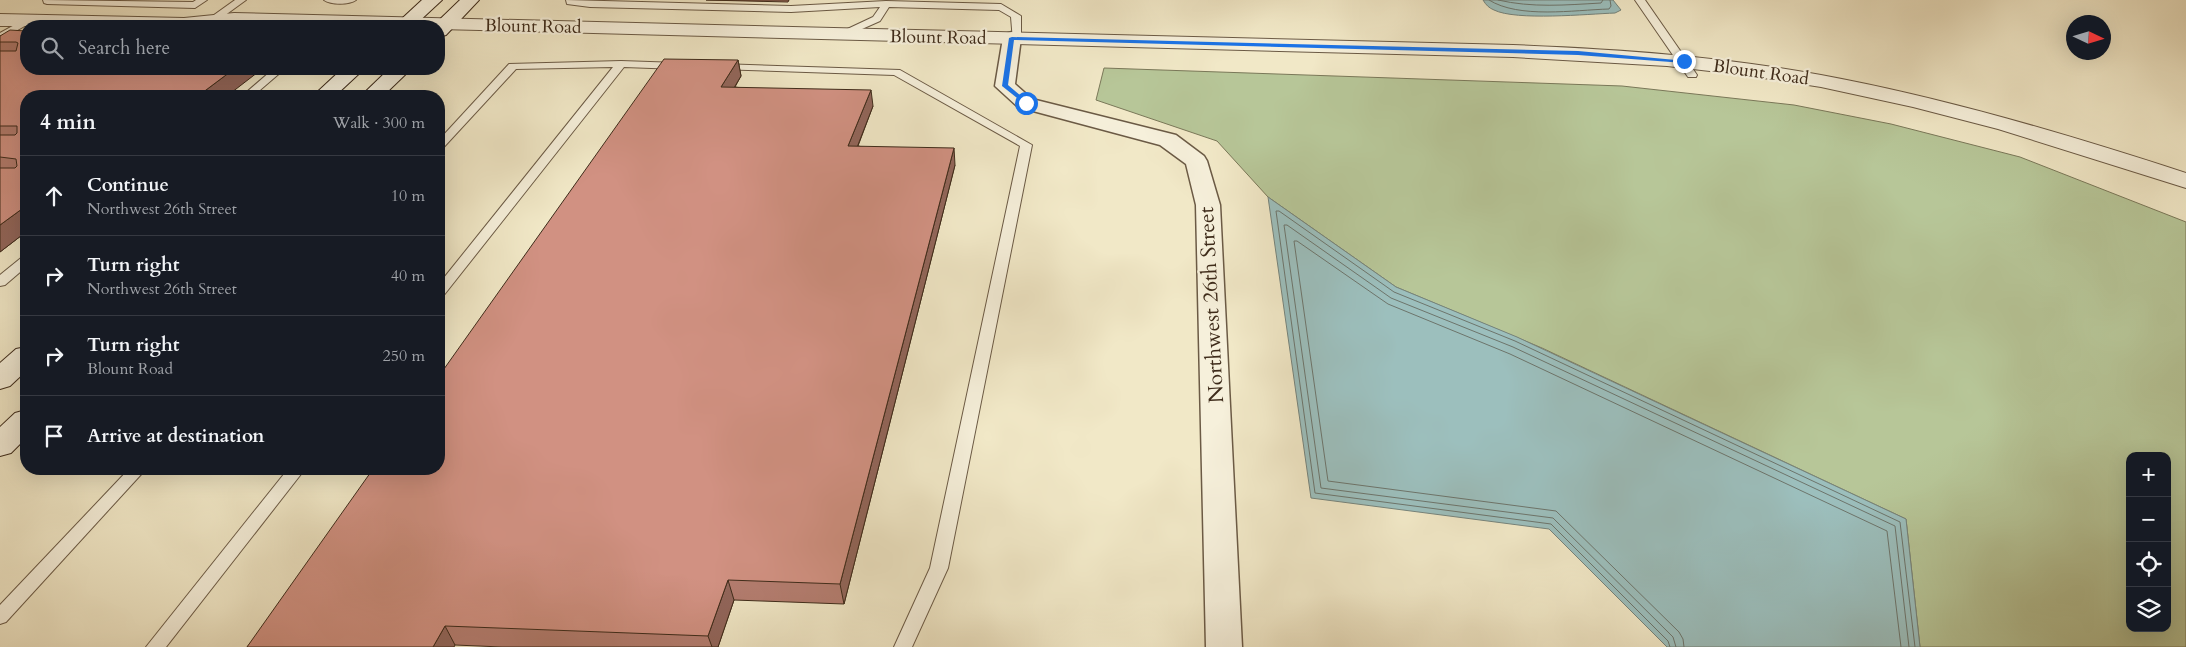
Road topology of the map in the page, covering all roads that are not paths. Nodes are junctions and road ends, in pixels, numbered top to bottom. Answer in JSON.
{"nodes":[{"id":1,"x":202,"y":0,"type":"edge"},
{"id":2,"x":241,"y":0,"type":"edge"},
{"id":3,"x":329,"y":0,"type":"edge"},
{"id":4,"x":351,"y":0,"type":"edge"},
{"id":5,"x":433,"y":0,"type":"edge"},
{"id":6,"x":470,"y":0,"type":"edge"},
{"id":7,"x":571,"y":0,"type":"edge"},
{"id":8,"x":1640,"y":0,"type":"edge"},
{"id":9,"x":47,"y":1,"type":"edge"},
{"id":10,"x":866,"y":3,"type":"edge"},
{"id":11,"x":886,"y":4,"type":"junction"},
{"id":12,"x":0,"y":20,"type":"edge"},
{"id":13,"x":204,"y":20,"type":"edge"},
{"id":14,"x":226,"y":20,"type":"edge"},
{"id":15,"x":262,"y":20,"type":"edge"},
{"id":16,"x":411,"y":20,"type":"edge"},
{"id":17,"x":20,"y":21,"type":"edge"},
{"id":18,"x":20,"y":25,"type":"edge"},
{"id":19,"x":445,"y":27,"type":"edge"},
{"id":20,"x":445,"y":31,"type":"edge"},
{"id":21,"x":445,"y":31,"type":"edge"},
{"id":22,"x":844,"y":34,"type":"junction"},
{"id":23,"x":0,"y":37,"type":"edge"},
{"id":24,"x":1013,"y":43,"type":"junction"},
{"id":25,"x":621,"y":64,"type":"junction"},
{"id":26,"x":690,"y":66,"type":"edge"},
{"id":27,"x":709,"y":66,"type":"edge"},
{"id":28,"x":1688,"y":68,"type":"junction"},
{"id":29,"x":272,"y":75,"type":"edge"},
{"id":30,"x":347,"y":75,"type":"edge"},
{"id":31,"x":395,"y":75,"type":"edge"},
{"id":32,"x":254,"y":90,"type":"edge"},
{"id":33,"x":330,"y":90,"type":"edge"},
{"id":34,"x":378,"y":90,"type":"edge"},
{"id":35,"x":445,"y":140,"type":"edge"},
{"id":36,"x":2186,"y":181,"type":"edge"},
{"id":37,"x":2186,"y":199,"type":"edge"},
{"id":38,"x":20,"y":266,"type":"edge"},
{"id":39,"x":0,"y":282,"type":"edge"},
{"id":40,"x":445,"y":284,"type":"edge"},
{"id":41,"x":20,"y":361,"type":"edge"},
{"id":42,"x":1,"y":378,"type":"edge"},
{"id":43,"x":20,"y":426,"type":"edge"},
{"id":44,"x":0,"y":445,"type":"edge"},
{"id":45,"x":132,"y":475,"type":"edge"},
{"id":46,"x":293,"y":475,"type":"edge"},
{"id":47,"x":0,"y":617,"type":"edge"},
{"id":48,"x":155,"y":647,"type":"edge"},
{"id":49,"x":903,"y":647,"type":"edge"},
{"id":50,"x":1224,"y":647,"type":"edge"}],
"edges":[{"from":1,"to":9,"type":"lane"},
{"from":2,"to":13,"type":"lane"},
{"from":3,"to":4,"type":"lane"},
{"from":5,"to":16,"type":"street"},
{"from":6,"to":19,"type":"street"},
{"from":7,"to":10,"type":"lane"},
{"from":8,"to":28,"type":"lane"},
{"from":10,"to":11,"type":"lane"},
{"from":11,"to":22,"type":"lane"},
{"from":11,"to":24,"type":"lane"},
{"from":12,"to":17,"type":"street","name":"Blount Road"},
{"from":14,"to":15,"type":"street","name":"Blount Road"},
{"from":18,"to":23,"type":"lane"},
{"from":20,"to":22,"type":"street","name":"Blount Road"},
{"from":21,"to":24,"type":"street","name":"Blount Road"},
{"from":22,"to":24,"type":"street","name":"Blount Road"},
{"from":24,"to":28,"type":"street","name":"Blount Road"},
{"from":24,"to":50,"type":"street","name":"Northwest 26th Street"},
{"from":25,"to":26,"type":"lane"},
{"from":25,"to":35,"type":"lane"},
{"from":25,"to":40,"type":"lane"},
{"from":27,"to":49,"type":"lane"},
{"from":28,"to":36,"type":"street","name":"Blount Road"},
{"from":28,"to":37,"type":"street","name":"Blount Road"},
{"from":29,"to":32,"type":"lane"},
{"from":30,"to":33,"type":"street"},
{"from":31,"to":34,"type":"street"},
{"from":38,"to":39,"type":"lane"},
{"from":41,"to":42,"type":"street"},
{"from":43,"to":44,"type":"street"},
{"from":45,"to":47,"type":"lane"},
{"from":46,"to":48,"type":"lane"}]}
